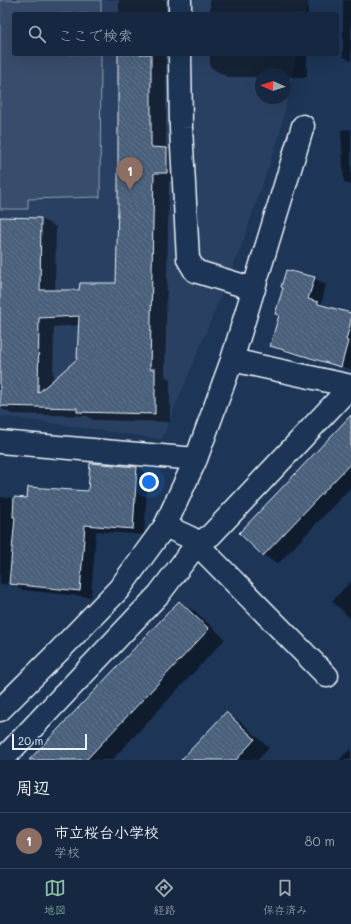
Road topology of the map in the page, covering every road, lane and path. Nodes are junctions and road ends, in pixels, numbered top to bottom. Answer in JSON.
{"nodes":[{"id":1,"x":180,"y":0,"type":"edge"},
{"id":2,"x":180,"y":12,"type":"edge"},
{"id":3,"x":180,"y":56,"type":"edge"},
{"id":4,"x":303,"y":126,"type":"dead end"},
{"id":5,"x":254,"y":289,"type":"junction"},
{"id":6,"x":232,"y":360,"type":"junction"},
{"id":7,"x":351,"y":386,"type":"edge"},
{"id":8,"x":0,"y":442,"type":"edge"},
{"id":9,"x":196,"y":458,"type":"junction"},
{"id":10,"x":166,"y":526,"type":"junction"},
{"id":11,"x":197,"y":544,"type":"junction"},
{"id":12,"x":327,"y":676,"type":"dead end"},
{"id":13,"x":2,"y":703,"type":"edge"},
{"id":14,"x":2,"y":760,"type":"edge"}],
"edges":[{"from":1,"to":2,"type":"street"},
{"from":3,"to":5,"type":"street"},
{"from":4,"to":5,"type":"street"},
{"from":5,"to":6,"type":"street"},
{"from":6,"to":7,"type":"street"},
{"from":6,"to":9,"type":"street"},
{"from":7,"to":11,"type":"street"},
{"from":8,"to":9,"type":"street"},
{"from":9,"to":10,"type":"street"},
{"from":10,"to":11,"type":"street"},
{"from":10,"to":13,"type":"street"},
{"from":11,"to":12,"type":"street"},
{"from":11,"to":14,"type":"street"}]}
